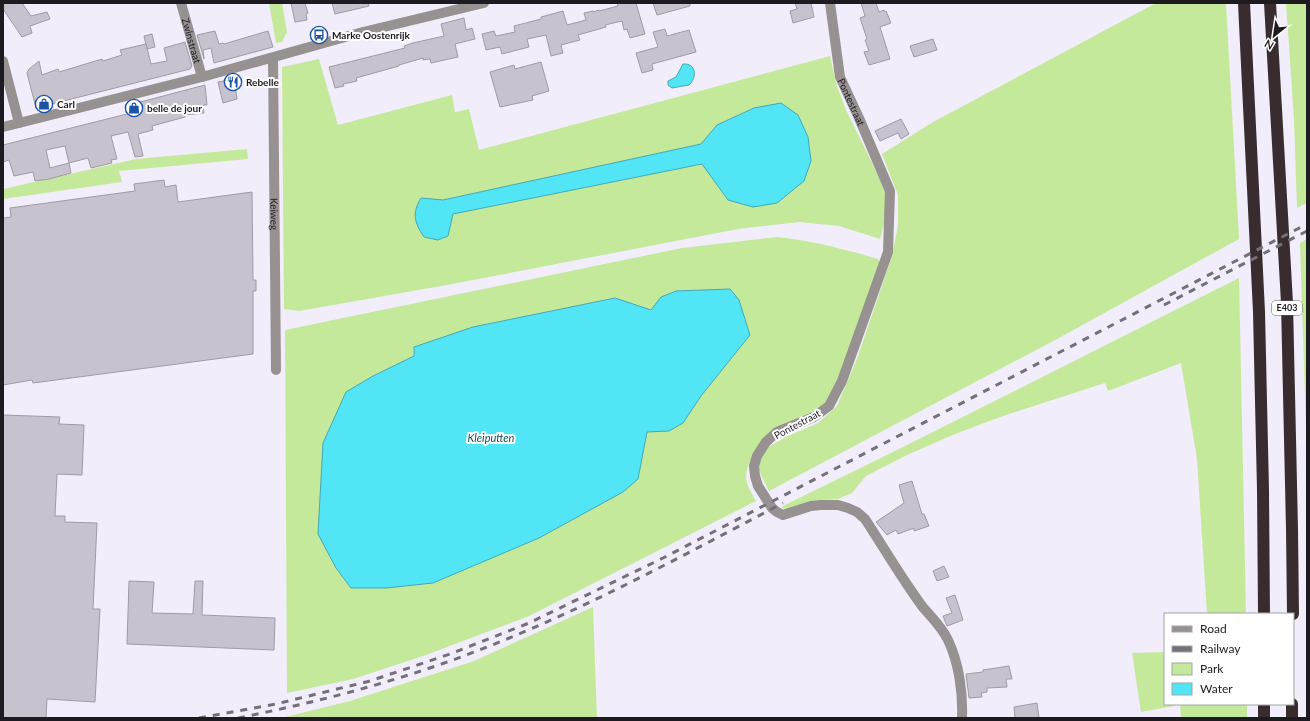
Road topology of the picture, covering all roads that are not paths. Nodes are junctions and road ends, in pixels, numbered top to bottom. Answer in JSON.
{"nodes":[{"id":1,"x":181,"y":3,"type":"edge"},
{"id":2,"x":484,"y":3,"type":"edge"},
{"id":3,"x":830,"y":3,"type":"edge"},
{"id":4,"x":1244,"y":3,"type":"edge"},
{"id":5,"x":1270,"y":3,"type":"edge"},
{"id":6,"x":273,"y":58,"type":"junction"},
{"id":7,"x":3,"y":61,"type":"edge"},
{"id":8,"x":202,"y":77,"type":"junction"},
{"id":9,"x":19,"y":123,"type":"junction"},
{"id":10,"x":3,"y":127,"type":"edge"},
{"id":11,"x":276,"y":370,"type":"dead end"},
{"id":12,"x":1264,"y":613,"type":"edge"},
{"id":13,"x":1293,"y":613,"type":"edge"},
{"id":14,"x":1264,"y":705,"type":"edge"},
{"id":15,"x":1292,"y":705,"type":"edge"},
{"id":16,"x":962,"y":718,"type":"edge"},
{"id":17,"x":1264,"y":718,"type":"edge"},
{"id":18,"x":1292,"y":718,"type":"edge"}],
"edges":[{"from":1,"to":8,"type":"street","name":"Zwinstraat"},
{"from":2,"to":6,"type":"street"},
{"from":3,"to":16,"type":"street","name":"Pontestraat"},
{"from":4,"to":12,"type":"highway","number":"E403"},
{"from":5,"to":13,"type":"highway","number":"E403"},
{"from":6,"to":8,"type":"street"},
{"from":6,"to":11,"type":"street","name":"Keiweg"},
{"from":7,"to":9,"type":"street"},
{"from":8,"to":9,"type":"street"},
{"from":9,"to":10,"type":"street"},
{"from":14,"to":17,"type":"highway"},
{"from":15,"to":18,"type":"highway"}]}
